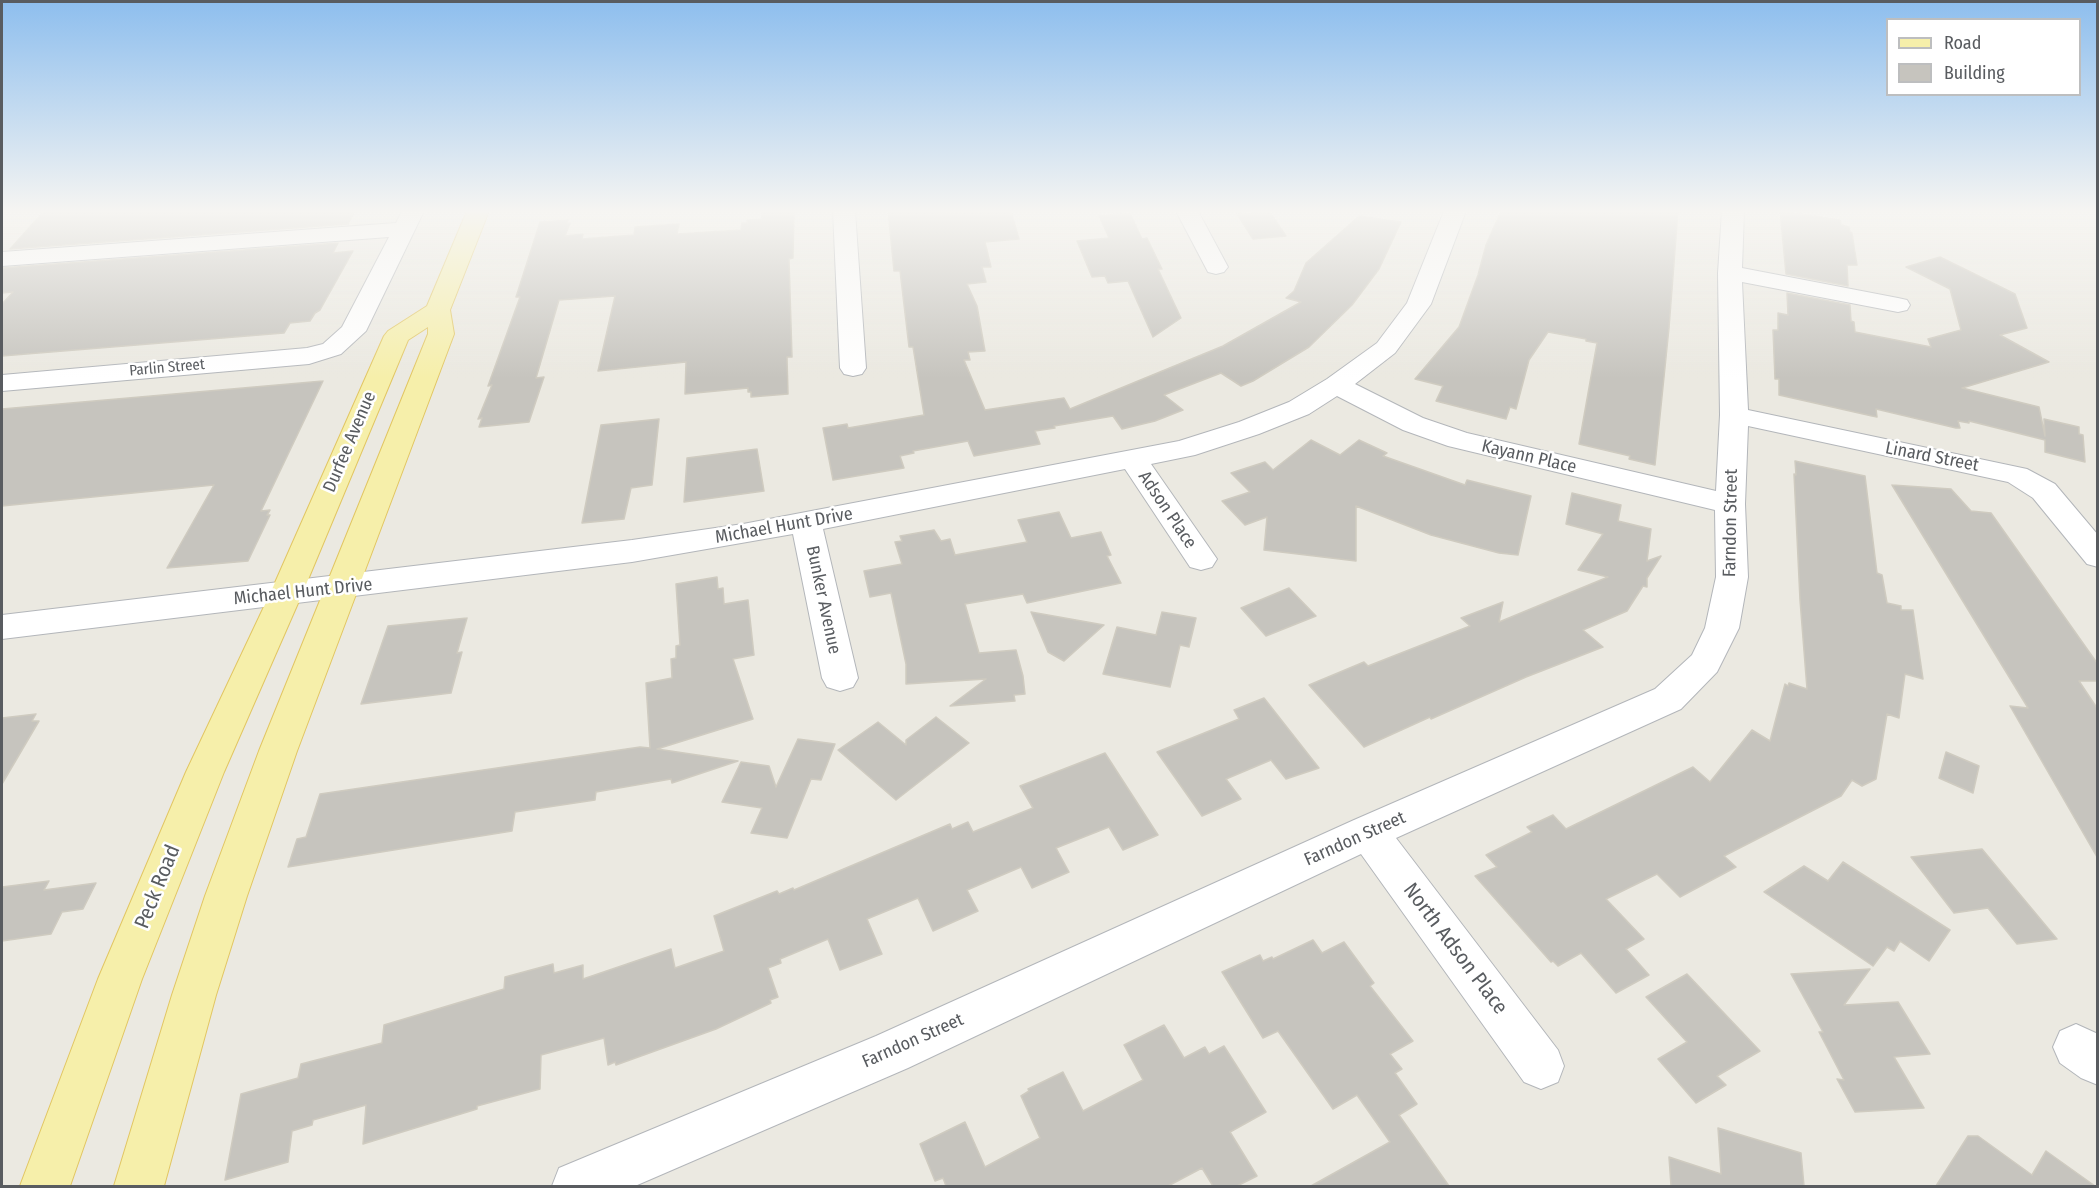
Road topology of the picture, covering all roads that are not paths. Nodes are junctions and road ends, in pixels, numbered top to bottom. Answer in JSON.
{"nodes":[{"id":1,"x":386,"y":266,"type":"edge"},
{"id":2,"x":456,"y":266,"type":"edge"},
{"id":3,"x":847,"y":266,"type":"edge"},
{"id":4,"x":1434,"y":266,"type":"edge"},
{"id":5,"x":1730,"y":266,"type":"edge"},
{"id":6,"x":1730,"y":273,"type":"junction"},
{"id":7,"x":1898,"y":305,"type":"dead end"},
{"id":8,"x":438,"y":310,"type":"junction"},
{"id":9,"x":853,"y":368,"type":"dead end"},
{"id":10,"x":2,"y":383,"type":"edge"},
{"id":11,"x":1336,"y":385,"type":"junction"},
{"id":12,"x":1734,"y":415,"type":"junction"},
{"id":13,"x":1133,"y":460,"type":"junction"},
{"id":14,"x":1730,"y":504,"type":"junction"},
{"id":15,"x":806,"y":522,"type":"junction"},
{"id":16,"x":2097,"y":556,"type":"edge"},
{"id":17,"x":1201,"y":559,"type":"dead end"},
{"id":18,"x":341,"y":588,"type":"junction"},
{"id":19,"x":286,"y":594,"type":"junction"},
{"id":20,"x":2,"y":627,"type":"edge"},
{"id":21,"x":840,"y":678,"type":"dead end"},
{"id":22,"x":1368,"y":832,"type":"junction"},
{"id":23,"x":1541,"y":1066,"type":"dead end"},
{"id":24,"x":45,"y":1186,"type":"edge"},
{"id":25,"x":139,"y":1186,"type":"edge"},
{"id":26,"x":577,"y":1186,"type":"edge"}],
"edges":[{"from":1,"to":10,"type":"street","name":"Parlin Street"},
{"from":2,"to":8,"type":"main road"},
{"from":3,"to":9,"type":"street"},
{"from":4,"to":11,"type":"street","name":"Michael Hunt Drive"},
{"from":5,"to":6,"type":"street","name":"Farndon Street"},
{"from":6,"to":7,"type":"street"},
{"from":6,"to":12,"type":"street","name":"Farndon Street"},
{"from":8,"to":18,"type":"main road"},
{"from":8,"to":19,"type":"main road","name":"Durfee Avenue"},
{"from":11,"to":13,"type":"street","name":"Michael Hunt Drive"},
{"from":11,"to":14,"type":"street","name":"Kayann Place"},
{"from":12,"to":14,"type":"street","name":"Farndon Street"},
{"from":12,"to":16,"type":"street","name":"Linard Street"},
{"from":13,"to":15,"type":"street","name":"Michael Hunt Drive"},
{"from":13,"to":17,"type":"street","name":"Adson Place"},
{"from":14,"to":22,"type":"street","name":"Farndon Street"},
{"from":15,"to":18,"type":"street","name":"Michael Hunt Drive"},
{"from":15,"to":21,"type":"street","name":"Bunker Avenue"},
{"from":18,"to":19,"type":"street","name":"Michael Hunt Drive"},
{"from":18,"to":25,"type":"main road"},
{"from":19,"to":20,"type":"street","name":"Michael Hunt Drive"},
{"from":19,"to":24,"type":"main road","name":"Peck Road"},
{"from":22,"to":23,"type":"street","name":"North Adson Place"},
{"from":22,"to":26,"type":"street","name":"Farndon Street"}]}
